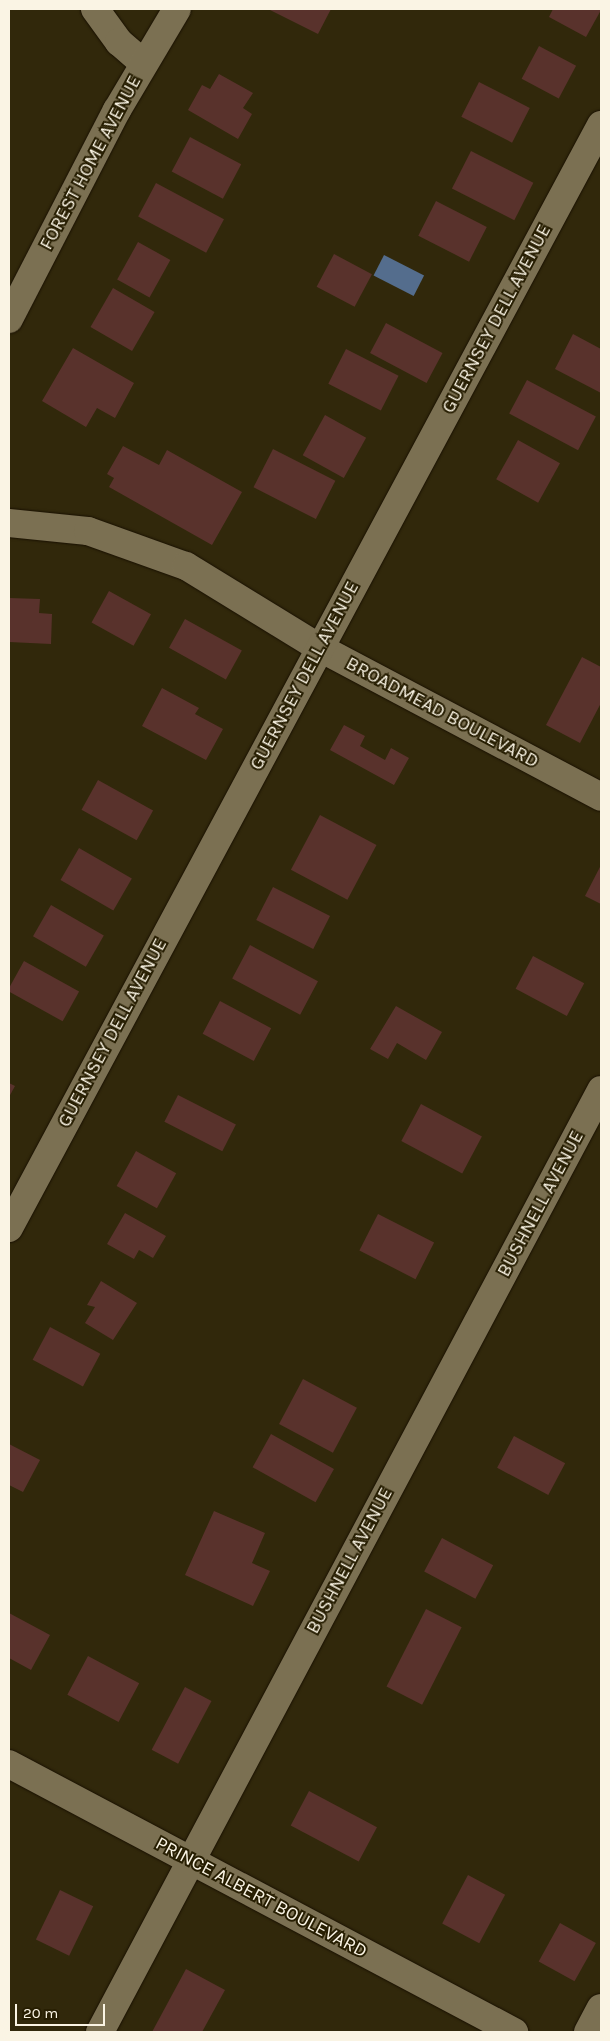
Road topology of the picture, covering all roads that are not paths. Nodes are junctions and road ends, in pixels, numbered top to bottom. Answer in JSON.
{"nodes":[{"id":1,"x":95,"y":9,"type":"edge"},
{"id":2,"x":177,"y":9,"type":"edge"},
{"id":3,"x":144,"y":64,"type":"junction"},
{"id":4,"x":601,"y":125,"type":"edge"},
{"id":5,"x":9,"y":319,"type":"edge"},
{"id":6,"x":9,"y":524,"type":"edge"},
{"id":7,"x":320,"y":648,"type":"junction"},
{"id":8,"x":601,"y":797,"type":"edge"},
{"id":9,"x":601,"y":1090,"type":"edge"},
{"id":10,"x":9,"y":1228,"type":"edge"},
{"id":11,"x":9,"y":1764,"type":"edge"},
{"id":12,"x":191,"y":1861,"type":"junction"},
{"id":13,"x":601,"y":2008,"type":"edge"},
{"id":14,"x":100,"y":2032,"type":"edge"},
{"id":15,"x":514,"y":2032,"type":"edge"},
{"id":16,"x":588,"y":2032,"type":"edge"}],
"edges":[{"from":1,"to":3,"type":"street"},
{"from":2,"to":3,"type":"street","name":"FOREST HOME AVENUE"},
{"from":3,"to":5,"type":"street","name":"FOREST HOME AVENUE"},
{"from":4,"to":7,"type":"street","name":"GUERNSEY DELL AVENUE"},
{"from":6,"to":7,"type":"street","name":"BROADMEAD BOULEVARD"},
{"from":7,"to":8,"type":"street","name":"BROADMEAD BOULEVARD"},
{"from":7,"to":10,"type":"street","name":"GUERNSEY DELL AVENUE"},
{"from":9,"to":12,"type":"street","name":"BUSHNELL AVENUE"},
{"from":11,"to":12,"type":"street","name":"PRINCE ALBERT BOULEVARD"},
{"from":12,"to":14,"type":"street","name":"BUSHNELL AVENUE"},
{"from":12,"to":15,"type":"street","name":"PRINCE ALBERT BOULEVARD"},
{"from":13,"to":16,"type":"street"}]}
